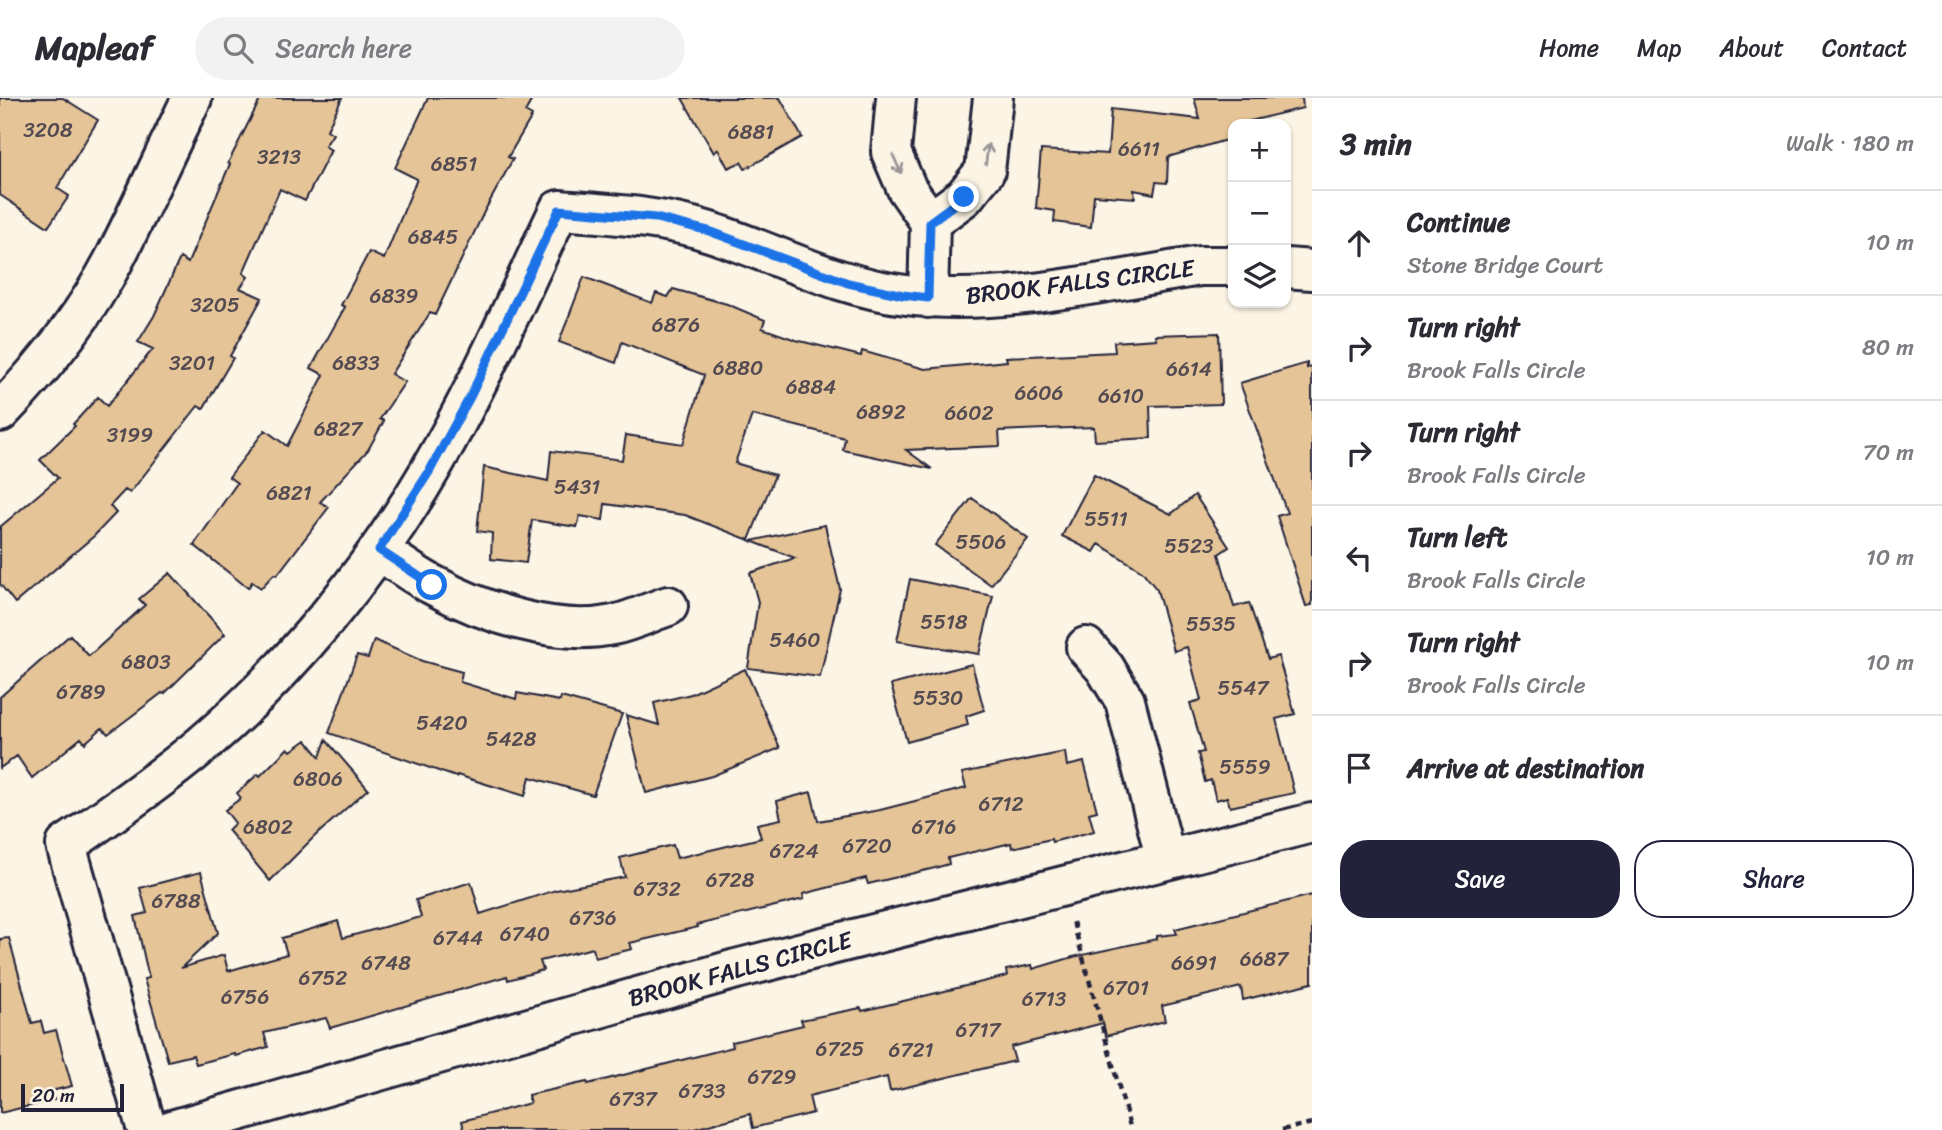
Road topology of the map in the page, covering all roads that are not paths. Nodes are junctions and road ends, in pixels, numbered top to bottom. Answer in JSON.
{"nodes":[{"id":1,"x":192,"y":98,"type":"edge"},
{"id":2,"x":896,"y":98,"type":"edge"},
{"id":3,"x":993,"y":98,"type":"edge"},
{"id":4,"x":930,"y":222,"type":"junction"},
{"id":5,"x":1228,"y":266,"type":"edge"},
{"id":6,"x":1291,"y":268,"type":"edge"},
{"id":7,"x":1312,"y":270,"type":"edge"},
{"id":8,"x":928,"y":298,"type":"junction"},
{"id":9,"x":0,"y":412,"type":"edge"},
{"id":10,"x":379,"y":550,"type":"junction"},
{"id":11,"x":668,"y":606,"type":"dead end"},
{"id":12,"x":1086,"y":647,"type":"dead end"},
{"id":13,"x":1312,"y":823,"type":"edge"},
{"id":14,"x":1166,"y":860,"type":"junction"},
{"id":15,"x":147,"y":1130,"type":"edge"},
{"id":16,"x":172,"y":1130,"type":"edge"}],
"edges":[{"from":1,"to":9,"type":"street"},
{"from":2,"to":4,"type":"street","one_way":true},
{"from":4,"to":3,"type":"street","one_way":true},
{"from":4,"to":8,"type":"street","name":"BROOK FALLS CIRCLE"},
{"from":5,"to":8,"type":"street","name":"BROOK FALLS CIRCLE"},
{"from":6,"to":7,"type":"street"},
{"from":8,"to":10,"type":"street","name":"BROOK FALLS CIRCLE"},
{"from":10,"to":11,"type":"street"},
{"from":10,"to":15,"type":"street","name":"BROOK FALLS CIRCLE"},
{"from":12,"to":14,"type":"street"},
{"from":13,"to":14,"type":"street","name":"BROOK FALLS CIRCLE"},
{"from":14,"to":16,"type":"street","name":"BROOK FALLS CIRCLE"}]}
